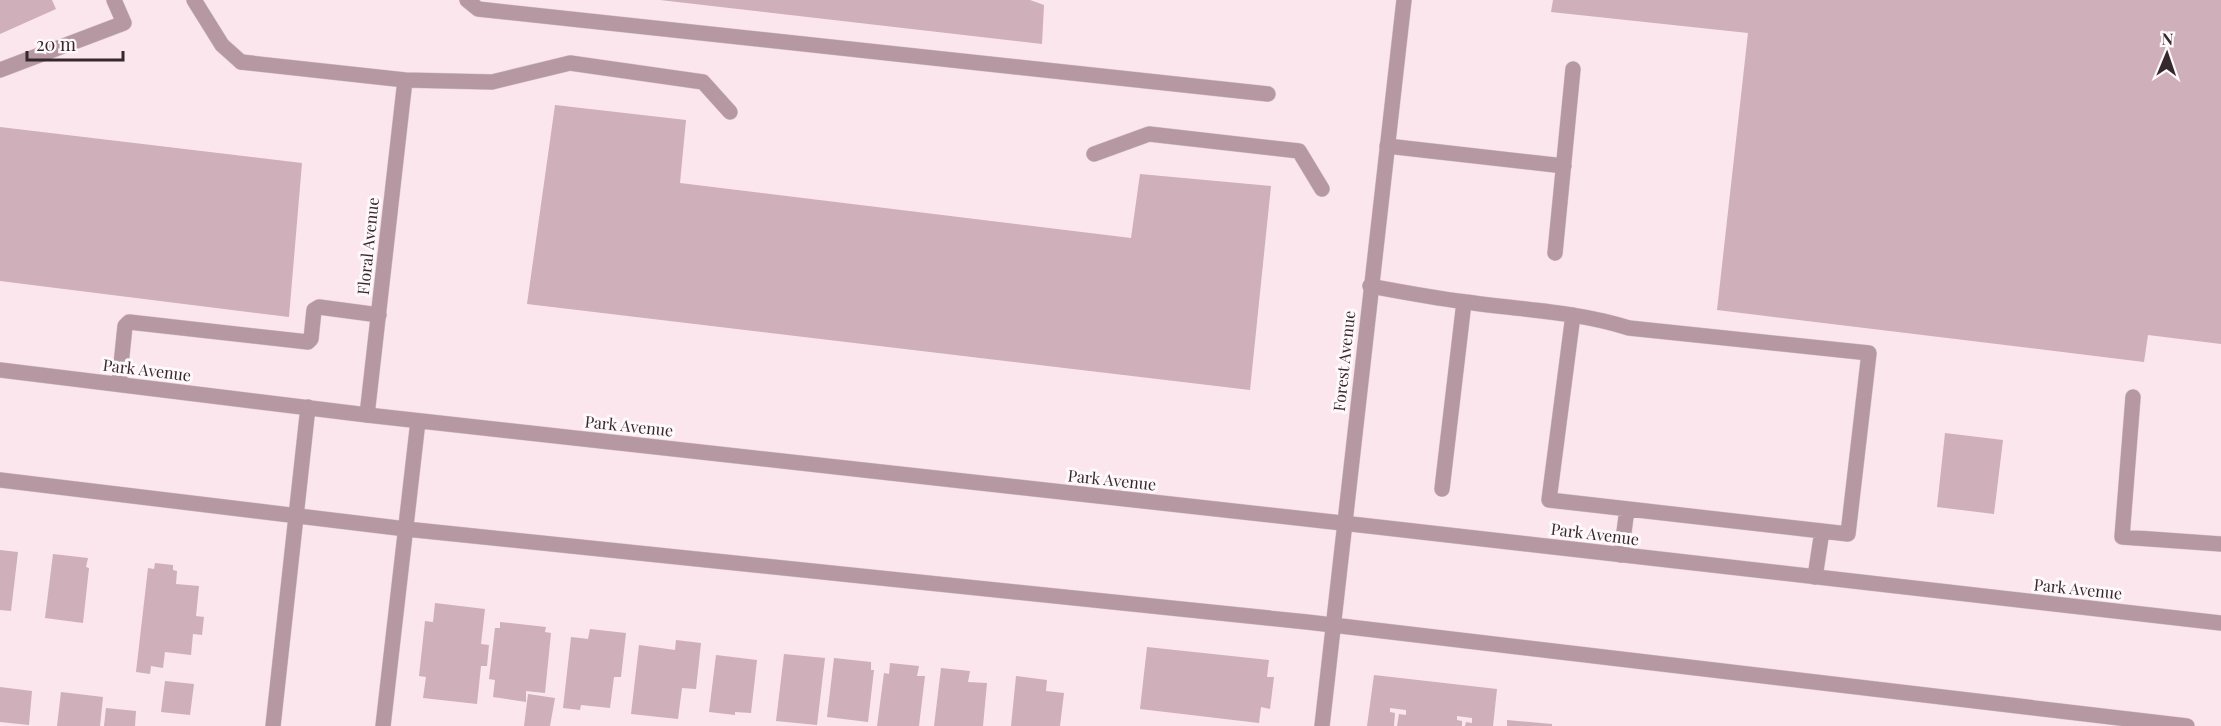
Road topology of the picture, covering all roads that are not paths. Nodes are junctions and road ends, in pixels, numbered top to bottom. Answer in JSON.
{"nodes":[{"id":1,"x":114,"y":0,"type":"edge"},
{"id":2,"x":194,"y":0,"type":"edge"},
{"id":3,"x":467,"y":0,"type":"edge"},
{"id":4,"x":1404,"y":0,"type":"edge"},
{"id":5,"x":1573,"y":69,"type":"dead end"},
{"id":6,"x":0,"y":70,"type":"edge"},
{"id":7,"x":405,"y":80,"type":"junction"},
{"id":8,"x":1268,"y":93,"type":"dead end"},
{"id":9,"x":730,"y":112,"type":"dead end"},
{"id":10,"x":1387,"y":146,"type":"junction"},
{"id":11,"x":1094,"y":154,"type":"dead end"},
{"id":12,"x":1564,"y":166,"type":"junction"},
{"id":13,"x":1322,"y":189,"type":"dead end"},
{"id":14,"x":1555,"y":254,"type":"dead end"},
{"id":15,"x":1370,"y":286,"type":"junction"},
{"id":16,"x":1464,"y":302,"type":"junction"},
{"id":17,"x":379,"y":315,"type":"junction"},
{"id":18,"x":1573,"y":315,"type":"junction"},
{"id":19,"x":0,"y":370,"type":"edge"},
{"id":20,"x":119,"y":384,"type":"junction"},
{"id":21,"x":2133,"y":397,"type":"dead end"},
{"id":22,"x":308,"y":407,"type":"junction"},
{"id":23,"x":367,"y":415,"type":"junction"},
{"id":24,"x":418,"y":421,"type":"junction"},
{"id":25,"x":0,"y":480,"type":"edge"},
{"id":26,"x":1442,"y":489,"type":"dead end"},
{"id":27,"x":1627,"y":509,"type":"junction"},
{"id":28,"x":297,"y":517,"type":"junction"},
{"id":29,"x":1346,"y":524,"type":"junction"},
{"id":30,"x":406,"y":529,"type":"junction"},
{"id":31,"x":1822,"y":531,"type":"junction"},
{"id":32,"x":2221,"y":544,"type":"edge"},
{"id":33,"x":1621,"y":555,"type":"junction"},
{"id":34,"x":1815,"y":577,"type":"junction"},
{"id":35,"x":2221,"y":623,"type":"edge"},
{"id":36,"x":1333,"y":626,"type":"junction"},
{"id":37,"x":273,"y":726,"type":"edge"},
{"id":38,"x":383,"y":726,"type":"edge"},
{"id":39,"x":1322,"y":726,"type":"edge"},
{"id":40,"x":2187,"y":726,"type":"edge"}],
"edges":[{"from":1,"to":6,"type":"street"},
{"from":2,"to":7,"type":"street"},
{"from":3,"to":8,"type":"street"},
{"from":4,"to":10,"type":"street","name":"Forest Avenue"},
{"from":5,"to":12,"type":"street"},
{"from":7,"to":9,"type":"street"},
{"from":7,"to":17,"type":"street","name":"Floral Avenue"},
{"from":10,"to":12,"type":"street"},
{"from":10,"to":15,"type":"street","name":"Forest Avenue"},
{"from":11,"to":13,"type":"street"},
{"from":12,"to":14,"type":"street"},
{"from":15,"to":16,"type":"street"},
{"from":15,"to":29,"type":"street","name":"Forest Avenue"},
{"from":16,"to":18,"type":"street"},
{"from":16,"to":26,"type":"street"},
{"from":17,"to":20,"type":"street"},
{"from":17,"to":23,"type":"street","name":"Floral Avenue"},
{"from":18,"to":27,"type":"street"},
{"from":18,"to":31,"type":"street"},
{"from":19,"to":20,"type":"street","name":"Park Avenue"},
{"from":20,"to":22,"type":"street","name":"Park Avenue"},
{"from":21,"to":32,"type":"street"},
{"from":22,"to":23,"type":"street","name":"Park Avenue"},
{"from":22,"to":28,"type":"street"},
{"from":23,"to":24,"type":"street","name":"Park Avenue"},
{"from":24,"to":29,"type":"street","name":"Park Avenue"},
{"from":24,"to":30,"type":"street"},
{"from":25,"to":28,"type":"street"},
{"from":27,"to":31,"type":"street"},
{"from":27,"to":33,"type":"street"},
{"from":28,"to":30,"type":"street"},
{"from":28,"to":37,"type":"street"},
{"from":29,"to":33,"type":"street","name":"Park Avenue"},
{"from":29,"to":36,"type":"street","name":"Forest Avenue"},
{"from":30,"to":36,"type":"street"},
{"from":30,"to":38,"type":"street"},
{"from":31,"to":34,"type":"street"},
{"from":33,"to":34,"type":"street","name":"Park Avenue"},
{"from":34,"to":35,"type":"street","name":"Park Avenue"},
{"from":36,"to":39,"type":"street","name":"Forest Avenue"},
{"from":36,"to":40,"type":"street"}]}
